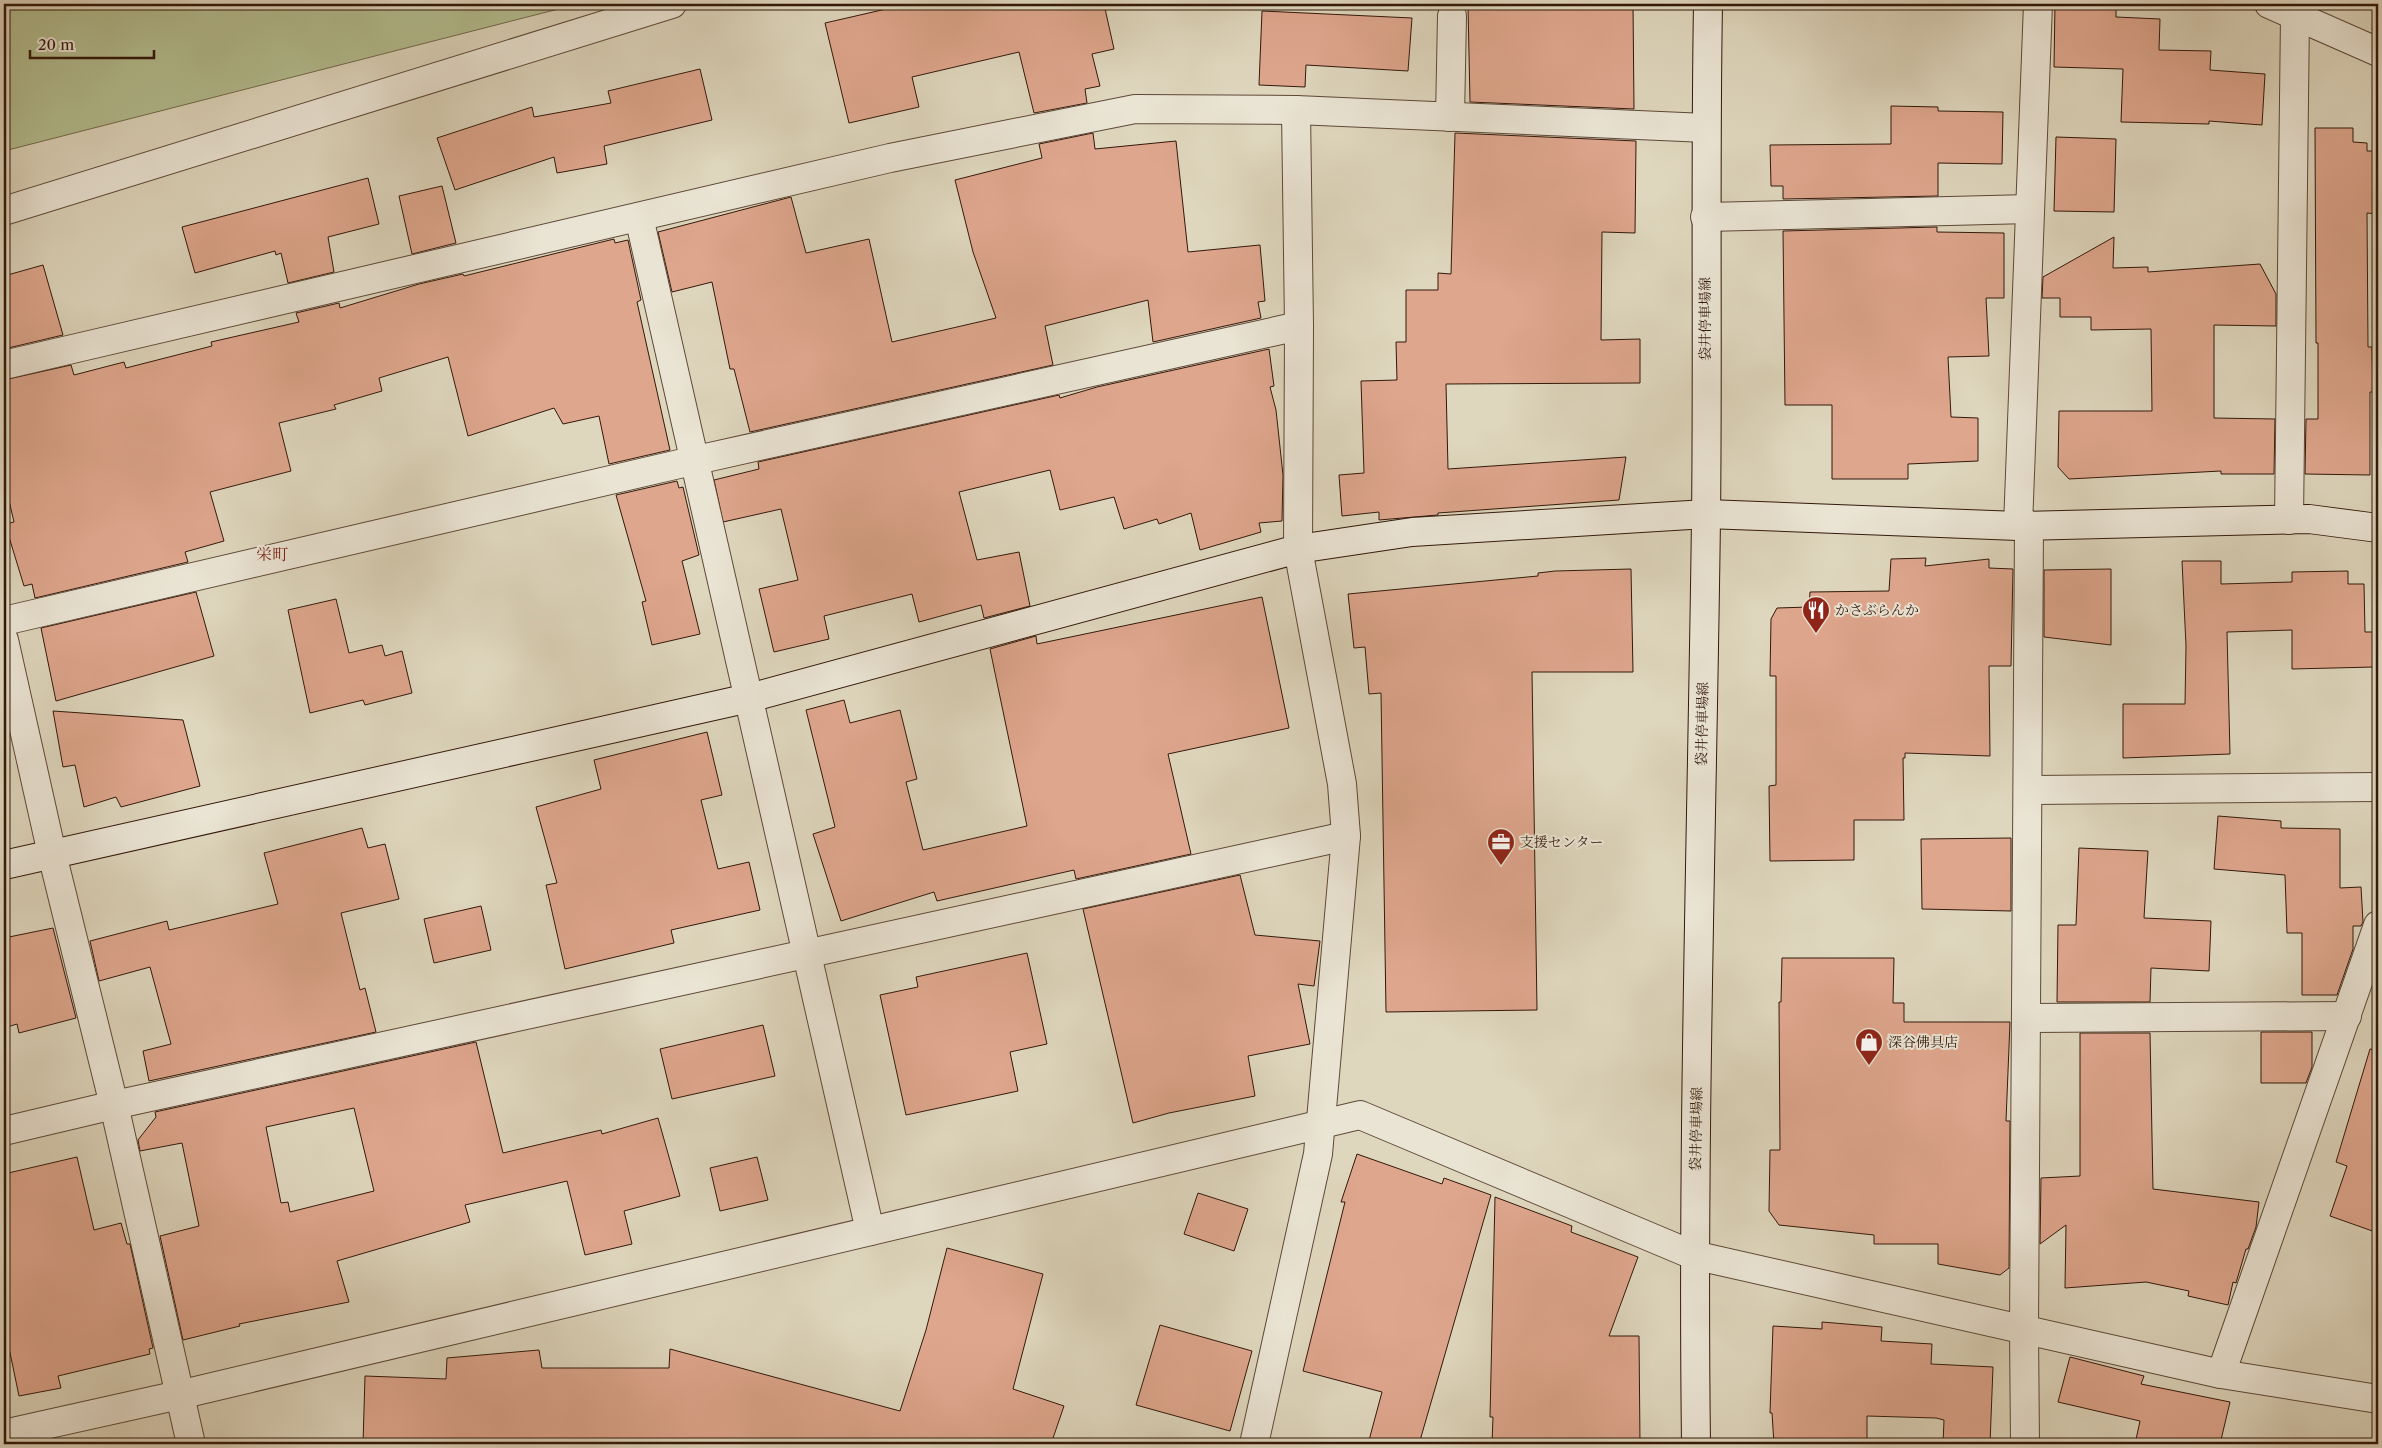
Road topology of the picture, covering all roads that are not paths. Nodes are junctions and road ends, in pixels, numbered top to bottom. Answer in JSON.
{"nodes":[{"id":1,"x":672,"y":4,"type":"edge"},
{"id":2,"x":1708,"y":4,"type":"edge"},
{"id":3,"x":2038,"y":4,"type":"edge"},
{"id":4,"x":2269,"y":4,"type":"edge"},
{"id":5,"x":1452,"y":16,"type":"dead end"},
{"id":6,"x":2296,"y":16,"type":"junction"},
{"id":7,"x":2378,"y":52,"type":"edge"},
{"id":8,"x":1296,"y":110,"type":"junction"},
{"id":9,"x":1450,"y":117,"type":"junction"},
{"id":10,"x":1706,"y":128,"type":"junction"},
{"id":11,"x":2030,"y":209,"type":"junction"},
{"id":12,"x":4,"y":211,"type":"edge"},
{"id":13,"x":639,"y":216,"type":"junction"},
{"id":14,"x":1705,"y":217,"type":"junction"},
{"id":15,"x":1299,"y":326,"type":"junction"},
{"id":16,"x":4,"y":365,"type":"edge"},
{"id":17,"x":692,"y":461,"type":"junction"},
{"id":18,"x":1706,"y":514,"type":"junction"},
{"id":19,"x":2289,"y":520,"type":"junction"},
{"id":20,"x":2024,"y":526,"type":"junction"},
{"id":21,"x":2378,"y":528,"type":"edge"},
{"id":22,"x":1298,"y":549,"type":"junction"},
{"id":23,"x":4,"y":621,"type":"edge"},
{"id":24,"x":5,"y":651,"type":"edge"},
{"id":25,"x":750,"y":698,"type":"junction"},
{"id":26,"x":2378,"y":787,"type":"edge"},
{"id":27,"x":2028,"y":790,"type":"junction"},
{"id":28,"x":1346,"y":836,"type":"junction"},
{"id":29,"x":52,"y":854,"type":"junction"},
{"id":30,"x":4,"y":865,"type":"edge"},
{"id":31,"x":2378,"y":925,"type":"edge"},
{"id":32,"x":808,"y":955,"type":"junction"},
{"id":33,"x":2346,"y":1016,"type":"junction"},
{"id":34,"x":2026,"y":1018,"type":"junction"},
{"id":35,"x":114,"y":1105,"type":"junction"},
{"id":36,"x":1320,"y":1125,"type":"junction"},
{"id":37,"x":4,"y":1131,"type":"edge"},
{"id":38,"x":870,"y":1231,"type":"junction"},
{"id":39,"x":1694,"y":1255,"type":"junction"},
{"id":40,"x":2024,"y":1330,"type":"junction"},
{"id":41,"x":2221,"y":1374,"type":"junction"},
{"id":42,"x":179,"y":1395,"type":"junction"},
{"id":43,"x":2378,"y":1399,"type":"edge"},
{"id":44,"x":4,"y":1434,"type":"edge"},
{"id":45,"x":191,"y":1444,"type":"edge"},
{"id":46,"x":1254,"y":1444,"type":"edge"},
{"id":47,"x":1696,"y":1444,"type":"edge"},
{"id":48,"x":2026,"y":1444,"type":"edge"}],
"edges":[{"from":1,"to":12,"type":"street"},
{"from":2,"to":10,"type":"street","name":"袋井停車場線"},
{"from":3,"to":11,"type":"street"},
{"from":4,"to":6,"type":"street"},
{"from":5,"to":9,"type":"street"},
{"from":6,"to":7,"type":"street"},
{"from":6,"to":19,"type":"street"},
{"from":8,"to":9,"type":"street"},
{"from":8,"to":13,"type":"street"},
{"from":8,"to":15,"type":"street"},
{"from":9,"to":10,"type":"street"},
{"from":10,"to":14,"type":"street","name":"袋井停車場線"},
{"from":11,"to":14,"type":"street"},
{"from":11,"to":20,"type":"street"},
{"from":13,"to":16,"type":"street"},
{"from":13,"to":17,"type":"street"},
{"from":14,"to":18,"type":"street","name":"袋井停車場線"},
{"from":15,"to":17,"type":"street"},
{"from":15,"to":22,"type":"street"},
{"from":17,"to":23,"type":"street"},
{"from":17,"to":25,"type":"street"},
{"from":18,"to":20,"type":"street"},
{"from":18,"to":22,"type":"street"},
{"from":18,"to":39,"type":"street","name":"袋井停車場線"},
{"from":19,"to":20,"type":"street"},
{"from":19,"to":21,"type":"street"},
{"from":20,"to":27,"type":"street"},
{"from":22,"to":25,"type":"street"},
{"from":22,"to":28,"type":"street"},
{"from":24,"to":29,"type":"street"},
{"from":25,"to":29,"type":"street"},
{"from":25,"to":32,"type":"street"},
{"from":26,"to":27,"type":"street"},
{"from":27,"to":34,"type":"street"},
{"from":28,"to":32,"type":"street"},
{"from":28,"to":36,"type":"street"},
{"from":29,"to":30,"type":"street"},
{"from":29,"to":35,"type":"street"},
{"from":31,"to":33,"type":"street"},
{"from":32,"to":35,"type":"street"},
{"from":32,"to":38,"type":"street"},
{"from":33,"to":34,"type":"street"},
{"from":33,"to":41,"type":"street"},
{"from":34,"to":40,"type":"street"},
{"from":35,"to":37,"type":"street"},
{"from":35,"to":42,"type":"street"},
{"from":36,"to":38,"type":"street"},
{"from":36,"to":39,"type":"street"},
{"from":36,"to":46,"type":"street"},
{"from":38,"to":42,"type":"street"},
{"from":39,"to":40,"type":"street"},
{"from":39,"to":47,"type":"street","name":"袋井停車場線"},
{"from":40,"to":41,"type":"street"},
{"from":40,"to":48,"type":"street"},
{"from":41,"to":43,"type":"street"},
{"from":42,"to":44,"type":"street"},
{"from":42,"to":45,"type":"street"}]}
